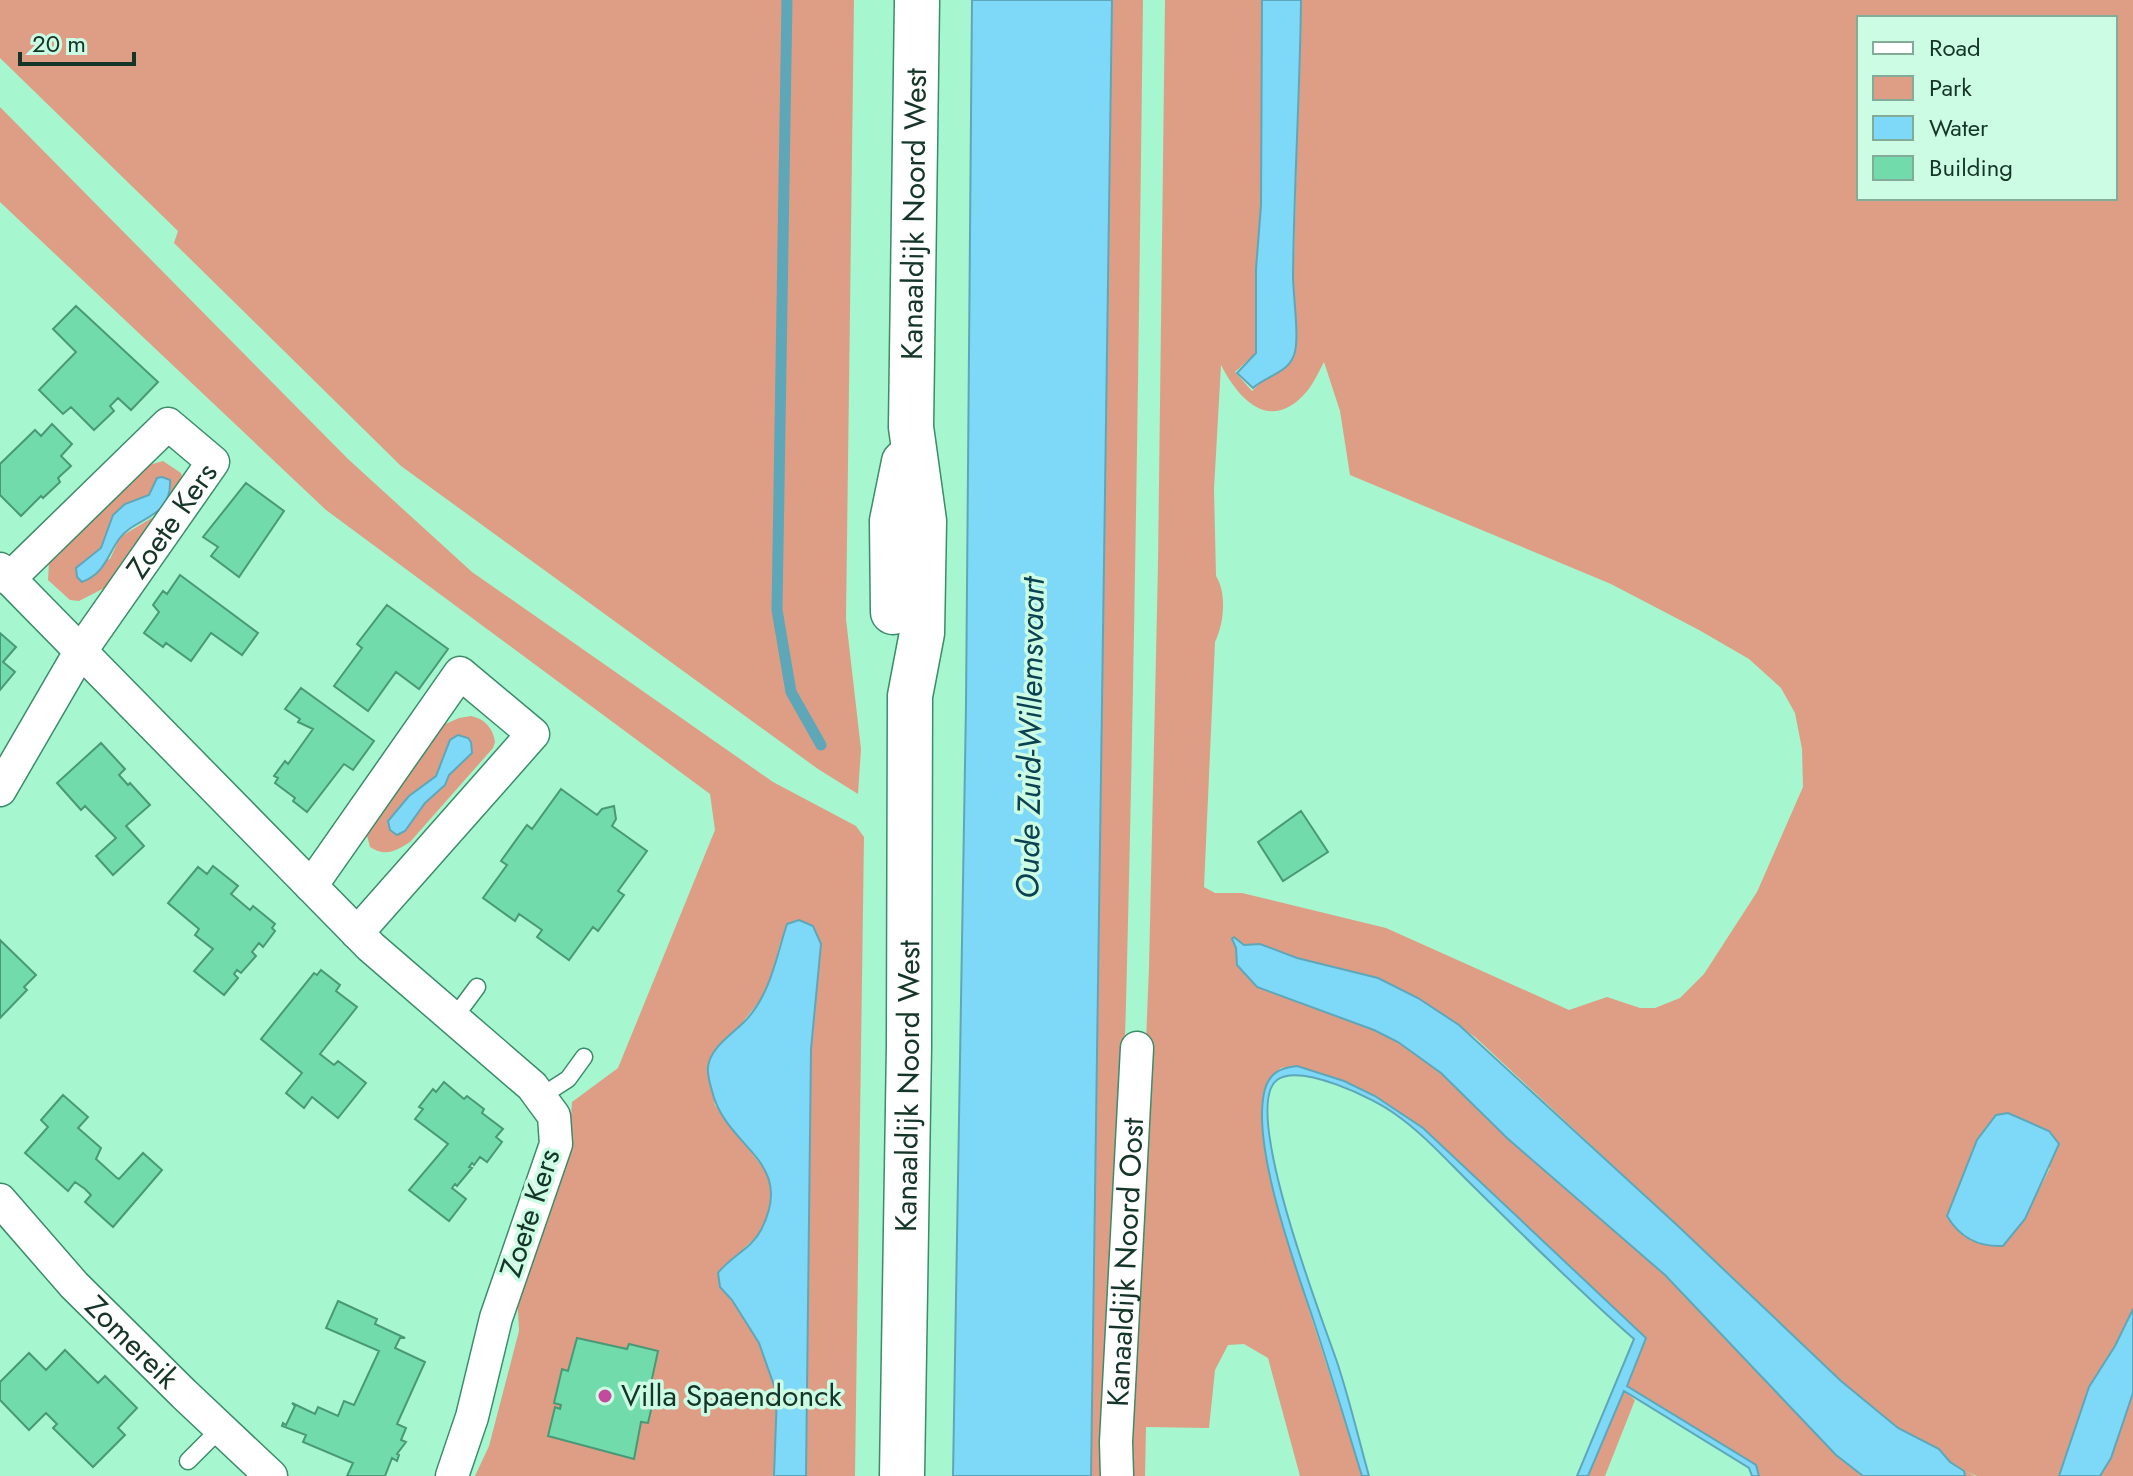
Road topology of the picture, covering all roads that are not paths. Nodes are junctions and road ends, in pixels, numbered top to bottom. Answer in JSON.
{"nodes":[{"id":1,"x":917,"y":0,"type":"edge"},
{"id":2,"x":5,"y":574,"type":"edge"},
{"id":3,"x":80,"y":652,"type":"junction"},
{"id":4,"x":0,"y":790,"type":"edge"},
{"id":5,"x":311,"y":886,"type":"junction"},
{"id":6,"x":357,"y":933,"type":"junction"},
{"id":7,"x":477,"y":987,"type":"dead end"},
{"id":8,"x":454,"y":1018,"type":"junction"},
{"id":9,"x":1137,"y":1048,"type":"dead end"},
{"id":10,"x":584,"y":1057,"type":"dead end"},
{"id":11,"x":540,"y":1097,"type":"junction"},
{"id":12,"x":0,"y":1200,"type":"edge"},
{"id":13,"x":220,"y":1429,"type":"junction"},
{"id":14,"x":188,"y":1461,"type":"dead end"},
{"id":15,"x":271,"y":1476,"type":"edge"},
{"id":16,"x":452,"y":1476,"type":"edge"},
{"id":17,"x":902,"y":1476,"type":"edge"},
{"id":18,"x":1117,"y":1476,"type":"edge"}],
"edges":[{"from":1,"to":17,"type":"main road","name":"Kanaaldijk Noord West"},
{"from":2,"to":3,"type":"street","name":"Zoete Kers"},
{"from":2,"to":3,"type":"street","name":"Zoete Kers"},
{"from":3,"to":4,"type":"street"},
{"from":3,"to":5,"type":"street","name":"Zoete Kers"},
{"from":5,"to":6,"type":"street","name":"Zoete Kers"},
{"from":5,"to":6,"type":"street"},
{"from":6,"to":8,"type":"street","name":"Zoete Kers"},
{"from":7,"to":8,"type":"lane"},
{"from":8,"to":11,"type":"street","name":"Zoete Kers"},
{"from":9,"to":18,"type":"street","name":"Kanaaldijk Noord Oost"},
{"from":10,"to":11,"type":"lane"},
{"from":11,"to":16,"type":"street","name":"Zoete Kers"},
{"from":12,"to":13,"type":"street","name":"Zomereik"},
{"from":13,"to":14,"type":"lane"},
{"from":13,"to":15,"type":"street","name":"Zomereik"}]}
